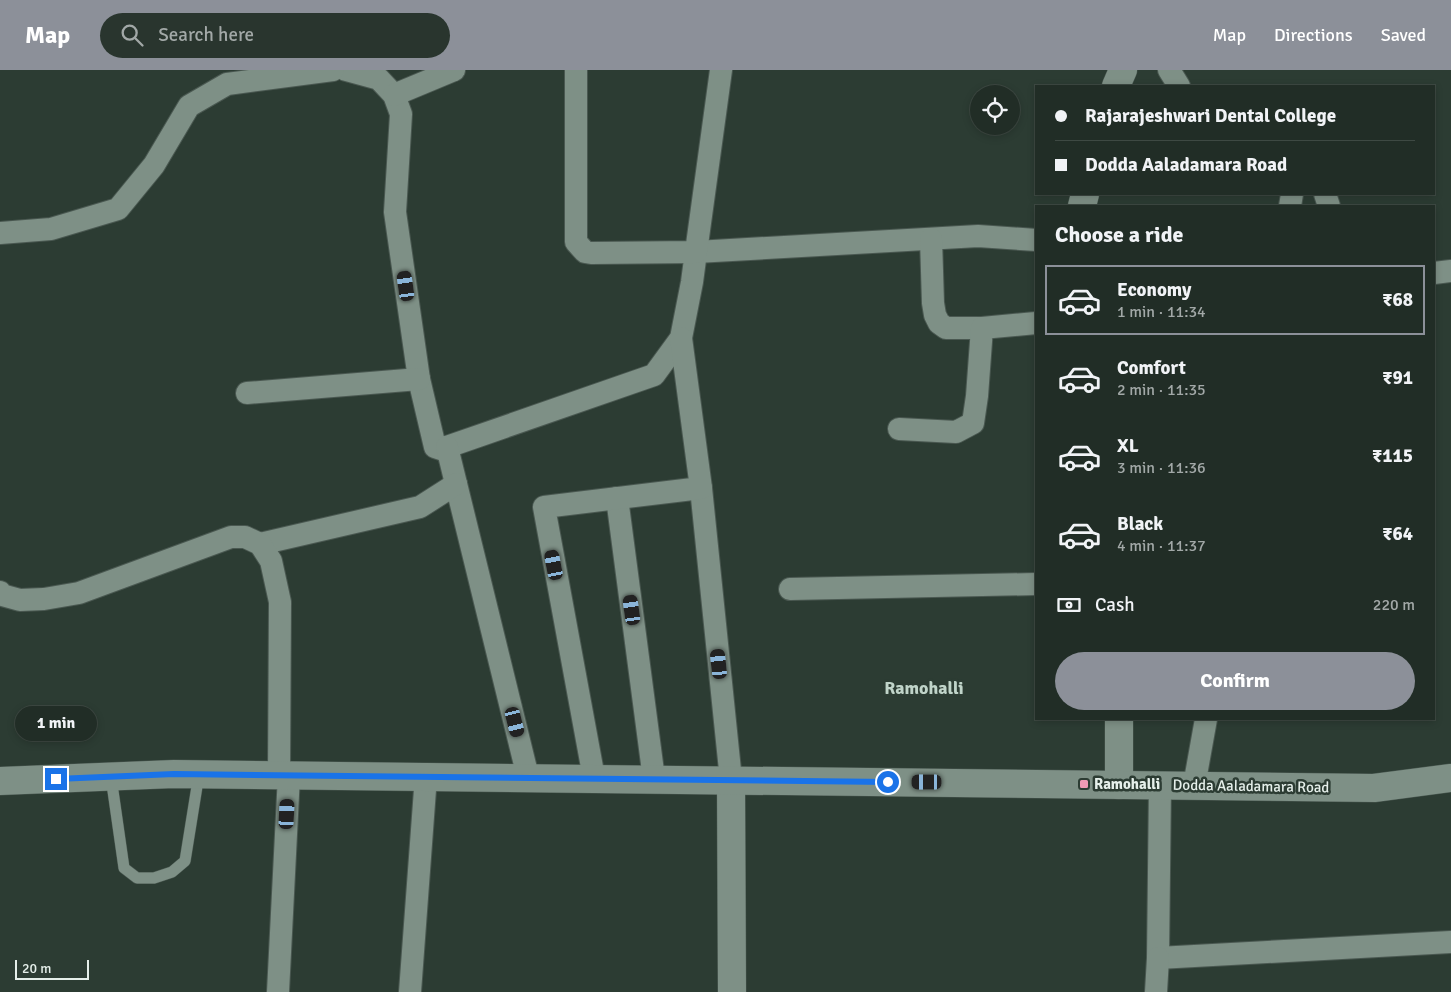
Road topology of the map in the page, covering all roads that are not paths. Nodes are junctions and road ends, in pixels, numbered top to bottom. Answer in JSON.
{"nodes":[{"id":1,"x":333,"y":70,"type":"edge"},
{"id":2,"x":346,"y":70,"type":"edge"},
{"id":3,"x":454,"y":70,"type":"edge"},
{"id":4,"x":576,"y":70,"type":"edge"},
{"id":5,"x":721,"y":70,"type":"edge"},
{"id":6,"x":1123,"y":70,"type":"edge"},
{"id":7,"x":1169,"y":70,"type":"edge"},
{"id":8,"x":1116,"y":85,"type":"edge"},
{"id":9,"x":1178,"y":85,"type":"edge"},
{"id":10,"x":394,"y":95,"type":"junction"},
{"id":11,"x":0,"y":233,"type":"edge"},
{"id":12,"x":931,"y":239,"type":"junction"},
{"id":13,"x":1035,"y":240,"type":"edge"},
{"id":14,"x":696,"y":252,"type":"junction"},
{"id":15,"x":1451,"y":271,"type":"edge"},
{"id":16,"x":1435,"y":273,"type":"edge"},
{"id":17,"x":1035,"y":323,"type":"edge"},
{"id":18,"x":982,"y":328,"type":"junction"},
{"id":19,"x":681,"y":338,"type":"junction"},
{"id":20,"x":419,"y":379,"type":"junction"},
{"id":21,"x":247,"y":394,"type":"dead end"},
{"id":22,"x":899,"y":429,"type":"dead end"},
{"id":23,"x":447,"y":447,"type":"junction"},
{"id":24,"x":456,"y":484,"type":"junction"},
{"id":25,"x":701,"y":488,"type":"junction"},
{"id":26,"x":617,"y":498,"type":"junction"},
{"id":27,"x":260,"y":544,"type":"junction"},
{"id":28,"x":1035,"y":584,"type":"edge"},
{"id":29,"x":790,"y":589,"type":"dead end"},
{"id":30,"x":0,"y":592,"type":"edge"},
{"id":31,"x":1119,"y":720,"type":"edge"},
{"id":32,"x":1206,"y":720,"type":"edge"},
{"id":33,"x":199,"y":774,"type":"junction"},
{"id":34,"x":284,"y":775,"type":"junction"},
{"id":35,"x":426,"y":776,"type":"junction"},
{"id":36,"x":111,"y":777,"type":"junction"},
{"id":37,"x":528,"y":777,"type":"junction"},
{"id":38,"x":594,"y":778,"type":"junction"},
{"id":39,"x":1451,"y":778,"type":"edge"},
{"id":40,"x":654,"y":779,"type":"junction"},
{"id":41,"x":731,"y":780,"type":"junction"},
{"id":42,"x":0,"y":781,"type":"edge"},
{"id":43,"x":1119,"y":785,"type":"junction"},
{"id":44,"x":1160,"y":785,"type":"junction"},
{"id":45,"x":1194,"y":786,"type":"junction"},
{"id":46,"x":1451,"y":942,"type":"edge"},
{"id":47,"x":1158,"y":958,"type":"junction"},
{"id":48,"x":278,"y":992,"type":"edge"},
{"id":49,"x":410,"y":992,"type":"edge"},
{"id":50,"x":732,"y":992,"type":"edge"},
{"id":51,"x":1156,"y":992,"type":"edge"}],
"edges":[{"from":1,"to":11,"type":"street"},
{"from":2,"to":10,"type":"street"},
{"from":3,"to":10,"type":"street"},
{"from":4,"to":14,"type":"street"},
{"from":5,"to":14,"type":"street"},
{"from":6,"to":8,"type":"main road"},
{"from":7,"to":9,"type":"street"},
{"from":10,"to":20,"type":"street"},
{"from":12,"to":13,"type":"street"},
{"from":12,"to":14,"type":"street"},
{"from":12,"to":18,"type":"street"},
{"from":14,"to":19,"type":"street"},
{"from":15,"to":16,"type":"street"},
{"from":17,"to":18,"type":"street"},
{"from":18,"to":22,"type":"street"},
{"from":19,"to":23,"type":"street"},
{"from":19,"to":25,"type":"street"},
{"from":20,"to":21,"type":"street"},
{"from":20,"to":23,"type":"street"},
{"from":23,"to":24,"type":"street"},
{"from":24,"to":27,"type":"street"},
{"from":24,"to":37,"type":"street"},
{"from":25,"to":26,"type":"street"},
{"from":25,"to":41,"type":"street"},
{"from":26,"to":38,"type":"street"},
{"from":26,"to":40,"type":"street"},
{"from":27,"to":30,"type":"street"},
{"from":27,"to":34,"type":"street"},
{"from":28,"to":29,"type":"street"},
{"from":31,"to":43,"type":"main road"},
{"from":32,"to":45,"type":"street"},
{"from":33,"to":34,"type":"main road","name":"Dodda Aaladamara Road"},
{"from":33,"to":36,"type":"main road","name":"Dodda Aaladamara Road"},
{"from":33,"to":36,"type":"lane"},
{"from":34,"to":35,"type":"main road","name":"Dodda Aaladamara Road"},
{"from":34,"to":48,"type":"street"},
{"from":35,"to":37,"type":"main road","name":"Dodda Aaladamara Road"},
{"from":35,"to":49,"type":"street"},
{"from":36,"to":42,"type":"main road","name":"Dodda Aaladamara Road"},
{"from":37,"to":38,"type":"main road","name":"Dodda Aaladamara Road"},
{"from":38,"to":40,"type":"main road","name":"Dodda Aaladamara Road"},
{"from":39,"to":45,"type":"main road","name":"Dodda Aaladamara Road"},
{"from":40,"to":41,"type":"main road","name":"Dodda Aaladamara Road"},
{"from":41,"to":43,"type":"main road","name":"Dodda Aaladamara Road"},
{"from":41,"to":50,"type":"main road"},
{"from":43,"to":44,"type":"main road","name":"Dodda Aaladamara Road"},
{"from":44,"to":45,"type":"main road","name":"Dodda Aaladamara Road"},
{"from":44,"to":47,"type":"street"},
{"from":46,"to":47,"type":"street"},
{"from":47,"to":51,"type":"street"}]}
